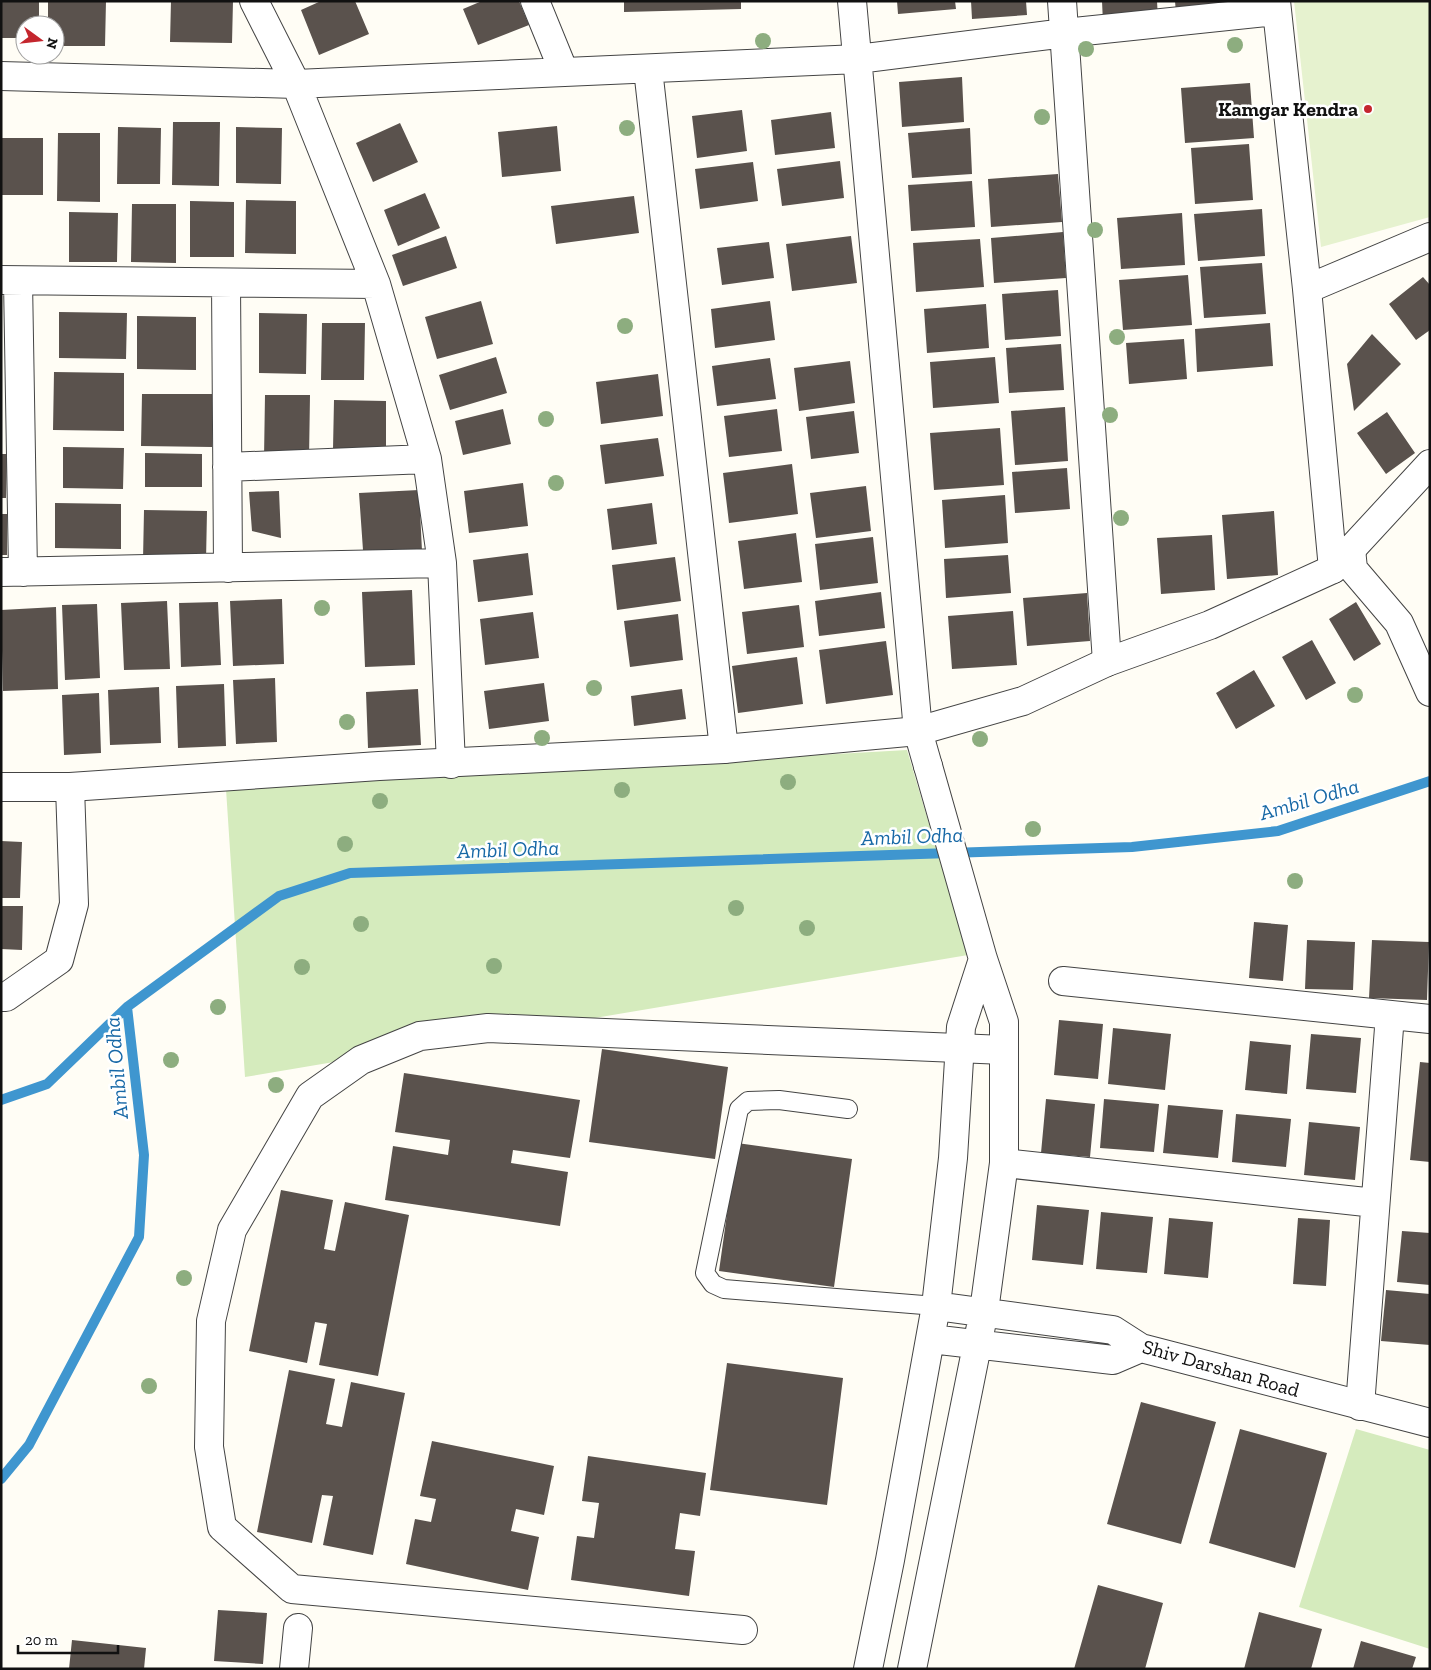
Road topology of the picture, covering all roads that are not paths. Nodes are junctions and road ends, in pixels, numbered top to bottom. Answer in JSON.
{"nodes":[{"id":1,"x":254,"y":1,"type":"edge"},
{"id":2,"x":535,"y":1,"type":"edge"},
{"id":3,"x":852,"y":1,"type":"edge"},
{"id":4,"x":1062,"y":1,"type":"edge"},
{"id":5,"x":1276,"y":6,"type":"edge"},
{"id":6,"x":1065,"y":33,"type":"junction"},
{"id":7,"x":858,"y":59,"type":"junction"},
{"id":8,"x":648,"y":68,"type":"junction"},
{"id":9,"x":564,"y":72,"type":"junction"},
{"id":10,"x":1,"y":76,"type":"edge"},
{"id":11,"x":296,"y":84,"type":"junction"},
{"id":12,"x":1430,"y":237,"type":"edge"},
{"id":13,"x":10,"y":281,"type":"edge"},
{"id":14,"x":226,"y":283,"type":"junction"},
{"id":15,"x":376,"y":284,"type":"junction"},
{"id":16,"x":1307,"y":289,"type":"junction"},
{"id":17,"x":428,"y":459,"type":"junction"},
{"id":18,"x":1430,"y":464,"type":"edge"},
{"id":19,"x":227,"y":467,"type":"junction"},
{"id":20,"x":1351,"y":549,"type":"junction"},
{"id":21,"x":442,"y":562,"type":"junction"},
{"id":22,"x":228,"y":568,"type":"junction"},
{"id":23,"x":1333,"y":569,"type":"junction"},
{"id":24,"x":12,"y":572,"type":"edge"},
{"id":25,"x":1107,"y":662,"type":"junction"},
{"id":26,"x":1430,"y":692,"type":"edge"},
{"id":27,"x":918,"y":731,"type":"junction"},
{"id":28,"x":724,"y":749,"type":"junction"},
{"id":29,"x":451,"y":764,"type":"junction"},
{"id":30,"x":1,"y":787,"type":"edge"},
{"id":31,"x":70,"y":787,"type":"junction"},
{"id":32,"x":983,"y":959,"type":"junction"},
{"id":33,"x":1063,"y":981,"type":"dead end"},
{"id":34,"x":1,"y":997,"type":"edge"},
{"id":35,"x":1390,"y":1015,"type":"junction"},
{"id":36,"x":1430,"y":1019,"type":"edge"},
{"id":37,"x":960,"y":1050,"type":"junction"},
{"id":38,"x":1004,"y":1050,"type":"junction"},
{"id":39,"x":848,"y":1109,"type":"dead end"},
{"id":40,"x":1004,"y":1163,"type":"junction"},
{"id":41,"x":1375,"y":1203,"type":"junction"},
{"id":42,"x":936,"y":1306,"type":"junction"},
{"id":43,"x":984,"y":1311,"type":"junction"},
{"id":44,"x":931,"y":1339,"type":"junction"},
{"id":45,"x":978,"y":1344,"type":"junction"},
{"id":46,"x":1141,"y":1348,"type":"junction"},
{"id":47,"x":1360,"y":1406,"type":"junction"},
{"id":48,"x":1430,"y":1423,"type":"edge"},
{"id":49,"x":298,"y":1628,"type":"dead end"},
{"id":50,"x":743,"y":1630,"type":"dead end"},
{"id":51,"x":294,"y":1669,"type":"edge"},
{"id":52,"x":868,"y":1669,"type":"edge"},
{"id":53,"x":912,"y":1669,"type":"edge"}],
"edges":[{"from":1,"to":11,"type":"street"},
{"from":2,"to":9,"type":"street"},
{"from":3,"to":7,"type":"street"},
{"from":4,"to":6,"type":"street"},
{"from":5,"to":6,"type":"street"},
{"from":5,"to":16,"type":"street"},
{"from":6,"to":7,"type":"street"},
{"from":6,"to":25,"type":"street"},
{"from":7,"to":8,"type":"street"},
{"from":7,"to":27,"type":"street"},
{"from":8,"to":9,"type":"street"},
{"from":8,"to":28,"type":"street"},
{"from":9,"to":11,"type":"street"},
{"from":10,"to":11,"type":"street"},
{"from":11,"to":15,"type":"street"},
{"from":12,"to":16,"type":"street"},
{"from":13,"to":14,"type":"street"},
{"from":13,"to":24,"type":"street"},
{"from":14,"to":15,"type":"street"},
{"from":14,"to":19,"type":"street"},
{"from":15,"to":17,"type":"street"},
{"from":16,"to":23,"type":"street"},
{"from":17,"to":19,"type":"street"},
{"from":17,"to":21,"type":"street"},
{"from":18,"to":20,"type":"street"},
{"from":19,"to":22,"type":"street"},
{"from":20,"to":23,"type":"street"},
{"from":20,"to":26,"type":"street"},
{"from":21,"to":22,"type":"street"},
{"from":21,"to":29,"type":"street"},
{"from":22,"to":24,"type":"street"},
{"from":23,"to":25,"type":"street"},
{"from":25,"to":27,"type":"street"},
{"from":27,"to":28,"type":"street"},
{"from":27,"to":32,"type":"street"},
{"from":28,"to":29,"type":"street"},
{"from":29,"to":31,"type":"street"},
{"from":30,"to":31,"type":"street"},
{"from":31,"to":34,"type":"street"},
{"from":32,"to":37,"type":"street"},
{"from":32,"to":38,"type":"street"},
{"from":33,"to":35,"type":"street"},
{"from":35,"to":36,"type":"street"},
{"from":35,"to":41,"type":"street"},
{"from":37,"to":38,"type":"street"},
{"from":37,"to":42,"type":"street"},
{"from":37,"to":50,"type":"street"},
{"from":38,"to":40,"type":"street"},
{"from":39,"to":42,"type":"lane"},
{"from":40,"to":41,"type":"street"},
{"from":40,"to":43,"type":"street"},
{"from":41,"to":47,"type":"street"},
{"from":42,"to":43,"type":"street","name":"Shiv Darshan Road"},
{"from":42,"to":44,"type":"street"},
{"from":43,"to":45,"type":"street"},
{"from":43,"to":46,"type":"street","name":"Shiv Darshan Road"},
{"from":44,"to":45,"type":"street"},
{"from":44,"to":52,"type":"street"},
{"from":45,"to":46,"type":"street"},
{"from":45,"to":53,"type":"street"},
{"from":46,"to":47,"type":"street","name":"Shiv Darshan Road"},
{"from":47,"to":48,"type":"street","name":"Shiv Darshan Road"},
{"from":49,"to":51,"type":"street"}]}
